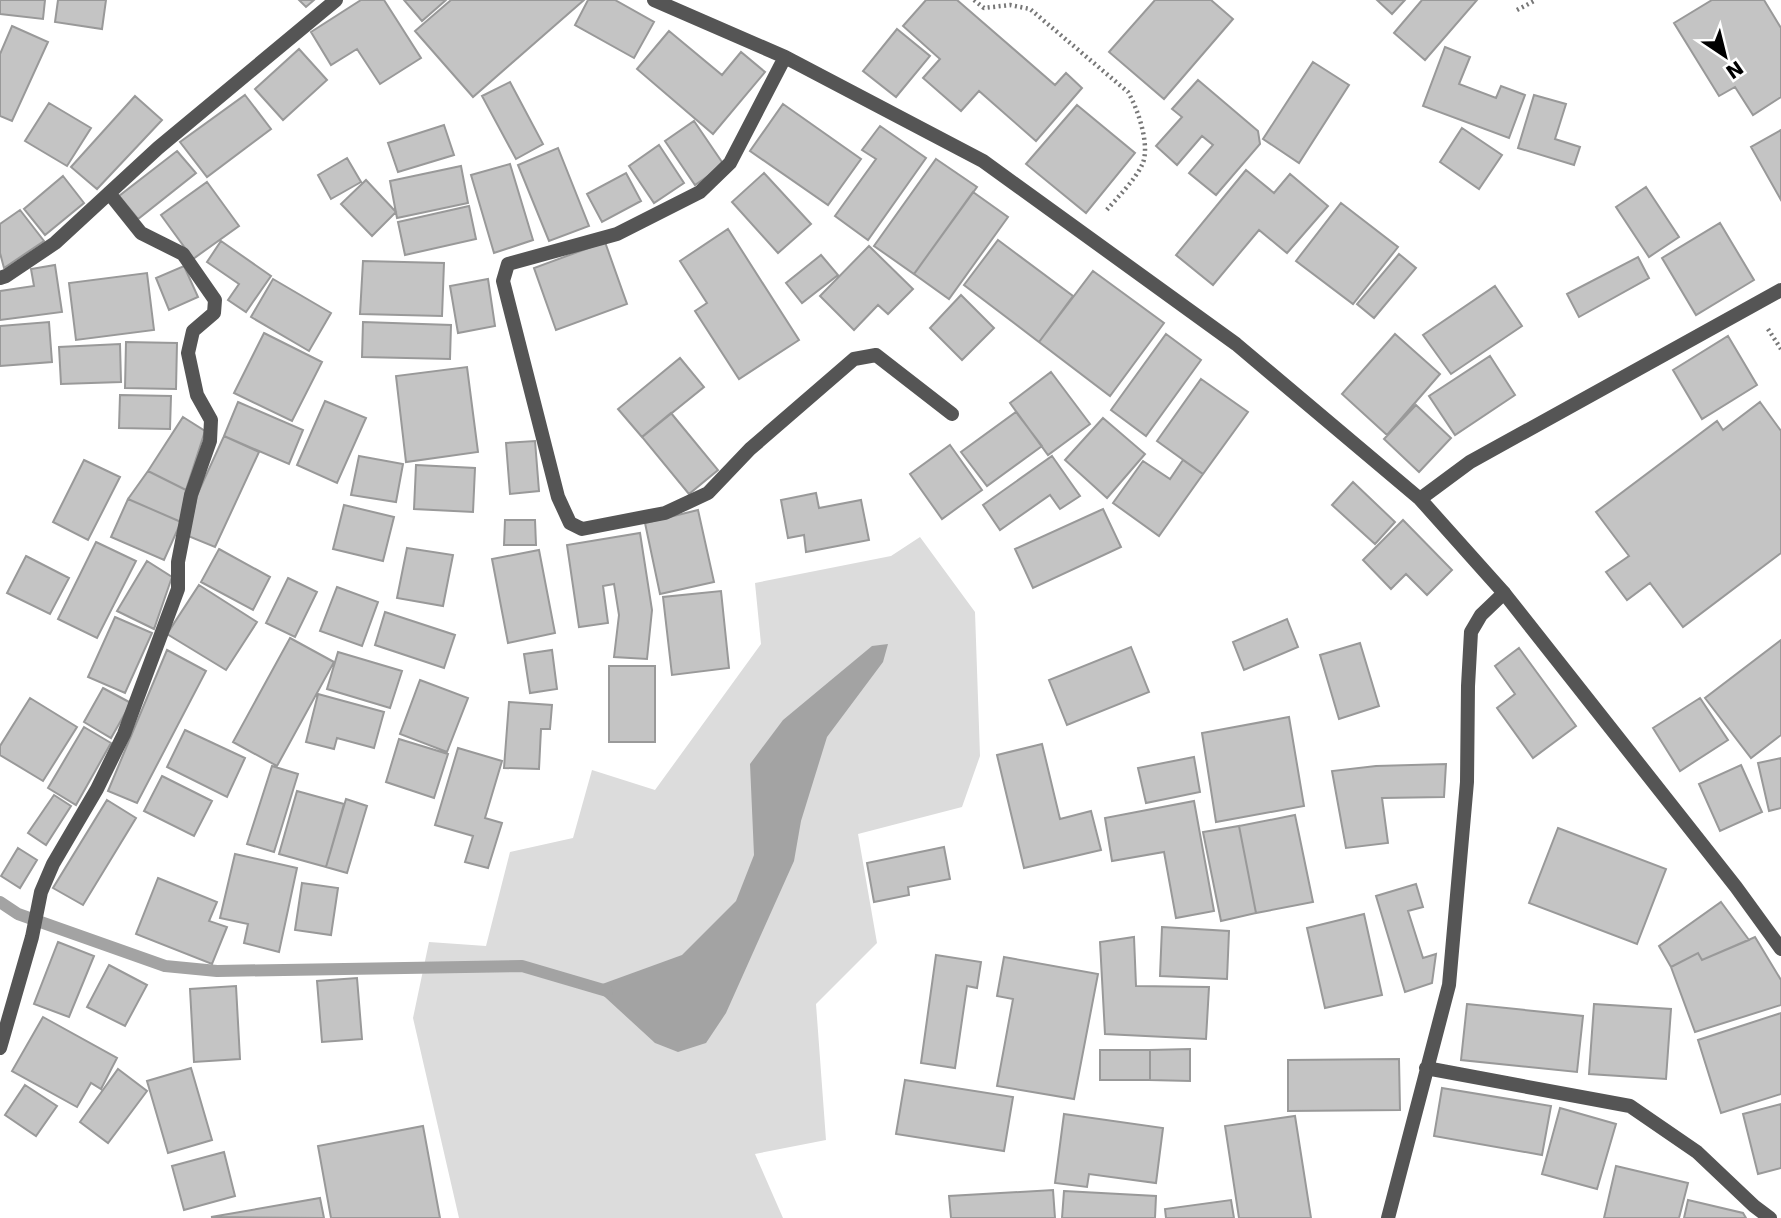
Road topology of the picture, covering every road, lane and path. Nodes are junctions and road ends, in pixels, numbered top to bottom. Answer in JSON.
{"nodes":[{"id":1,"x":336,"y":0,"type":"edge"},
{"id":2,"x":654,"y":0,"type":"edge"},
{"id":3,"x":974,"y":0,"type":"edge"},
{"id":4,"x":1536,"y":0,"type":"edge"},
{"id":5,"x":1517,"y":10,"type":"dead end"},
{"id":6,"x":785,"y":57,"type":"junction"},
{"id":7,"x":110,"y":193,"type":"junction"},
{"id":8,"x":1086,"y":236,"type":"junction"},
{"id":9,"x":0,"y":278,"type":"edge"},
{"id":10,"x":1781,"y":290,"type":"edge"},
{"id":11,"x":952,"y":414,"type":"dead end"},
{"id":12,"x":1420,"y":499,"type":"junction"},
{"id":13,"x":1504,"y":593,"type":"junction"},
{"id":14,"x":1781,"y":949,"type":"edge"},
{"id":15,"x":0,"y":1048,"type":"edge"},
{"id":16,"x":1426,"y":1068,"type":"junction"},
{"id":17,"x":1388,"y":1218,"type":"edge"},
{"id":18,"x":1770,"y":1218,"type":"edge"}],
"edges":[{"from":1,"to":7,"type":"street"},
{"from":2,"to":6,"type":"street"},
{"from":3,"to":8,"type":"path"},
{"from":4,"to":5,"type":"path"},
{"from":6,"to":8,"type":"street"},
{"from":6,"to":11,"type":"street"},
{"from":7,"to":9,"type":"street"},
{"from":7,"to":15,"type":"street"},
{"from":8,"to":12,"type":"street"},
{"from":10,"to":12,"type":"street"},
{"from":12,"to":13,"type":"street"},
{"from":13,"to":14,"type":"street"},
{"from":13,"to":16,"type":"street"},
{"from":16,"to":17,"type":"street"},
{"from":16,"to":18,"type":"street"}]}
